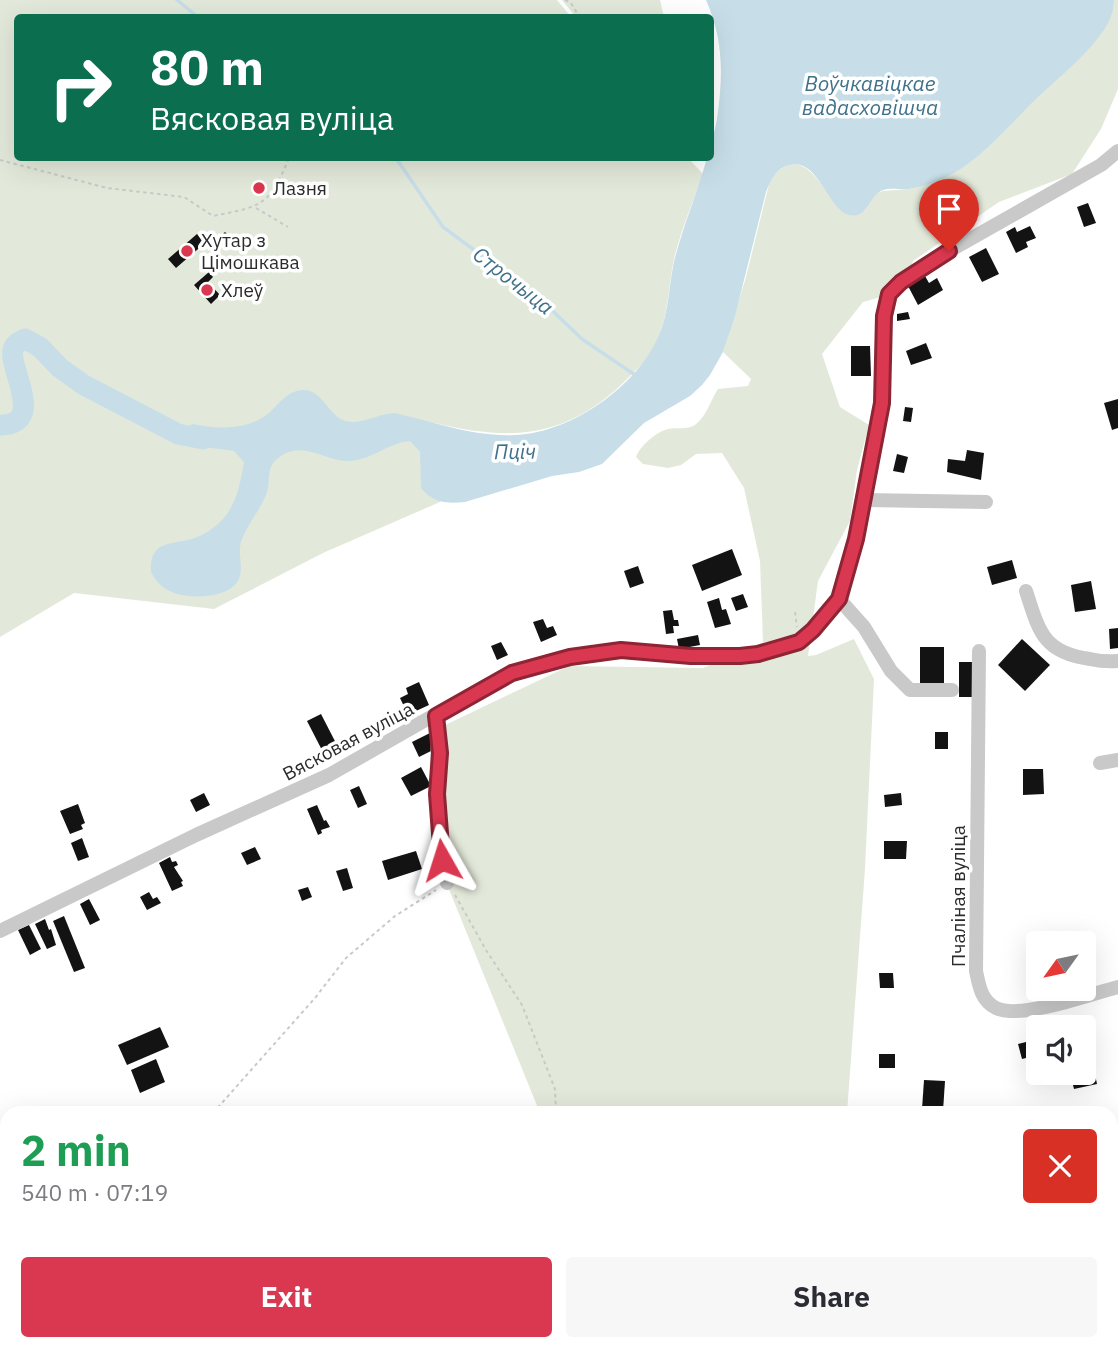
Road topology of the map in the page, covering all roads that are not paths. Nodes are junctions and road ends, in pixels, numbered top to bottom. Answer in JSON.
{"nodes":[{"id":1,"x":1118,"y":150,"type":"edge"},
{"id":2,"x":864,"y":500,"type":"junction"},
{"id":3,"x":986,"y":502,"type":"dead end"},
{"id":4,"x":1026,"y":591,"type":"dead end"},
{"id":5,"x":839,"y":599,"type":"junction"},
{"id":6,"x":979,"y":651,"type":"dead end"},
{"id":7,"x":1118,"y":661,"type":"edge"},
{"id":8,"x":952,"y":690,"type":"dead end"},
{"id":9,"x":436,"y":716,"type":"junction"},
{"id":10,"x":1118,"y":760,"type":"edge"},
{"id":11,"x":1100,"y":763,"type":"dead end"},
{"id":12,"x":447,"y":883,"type":"road end"},
{"id":13,"x":0,"y":931,"type":"edge"},
{"id":14,"x":1118,"y":987,"type":"edge"}],
"edges":[{"from":1,"to":2,"type":"street","name":"Вясковая вуліца"},
{"from":2,"to":3,"type":"street"},
{"from":2,"to":5,"type":"street","name":"Вясковая вуліца"},
{"from":4,"to":7,"type":"street"},
{"from":5,"to":8,"type":"street"},
{"from":5,"to":9,"type":"street","name":"Вясковая вуліца"},
{"from":6,"to":14,"type":"street","name":"Пчаліная вуліца"},
{"from":9,"to":12,"type":"street"},
{"from":9,"to":13,"type":"street","name":"Вясковая вуліца"},
{"from":10,"to":11,"type":"street"}]}
